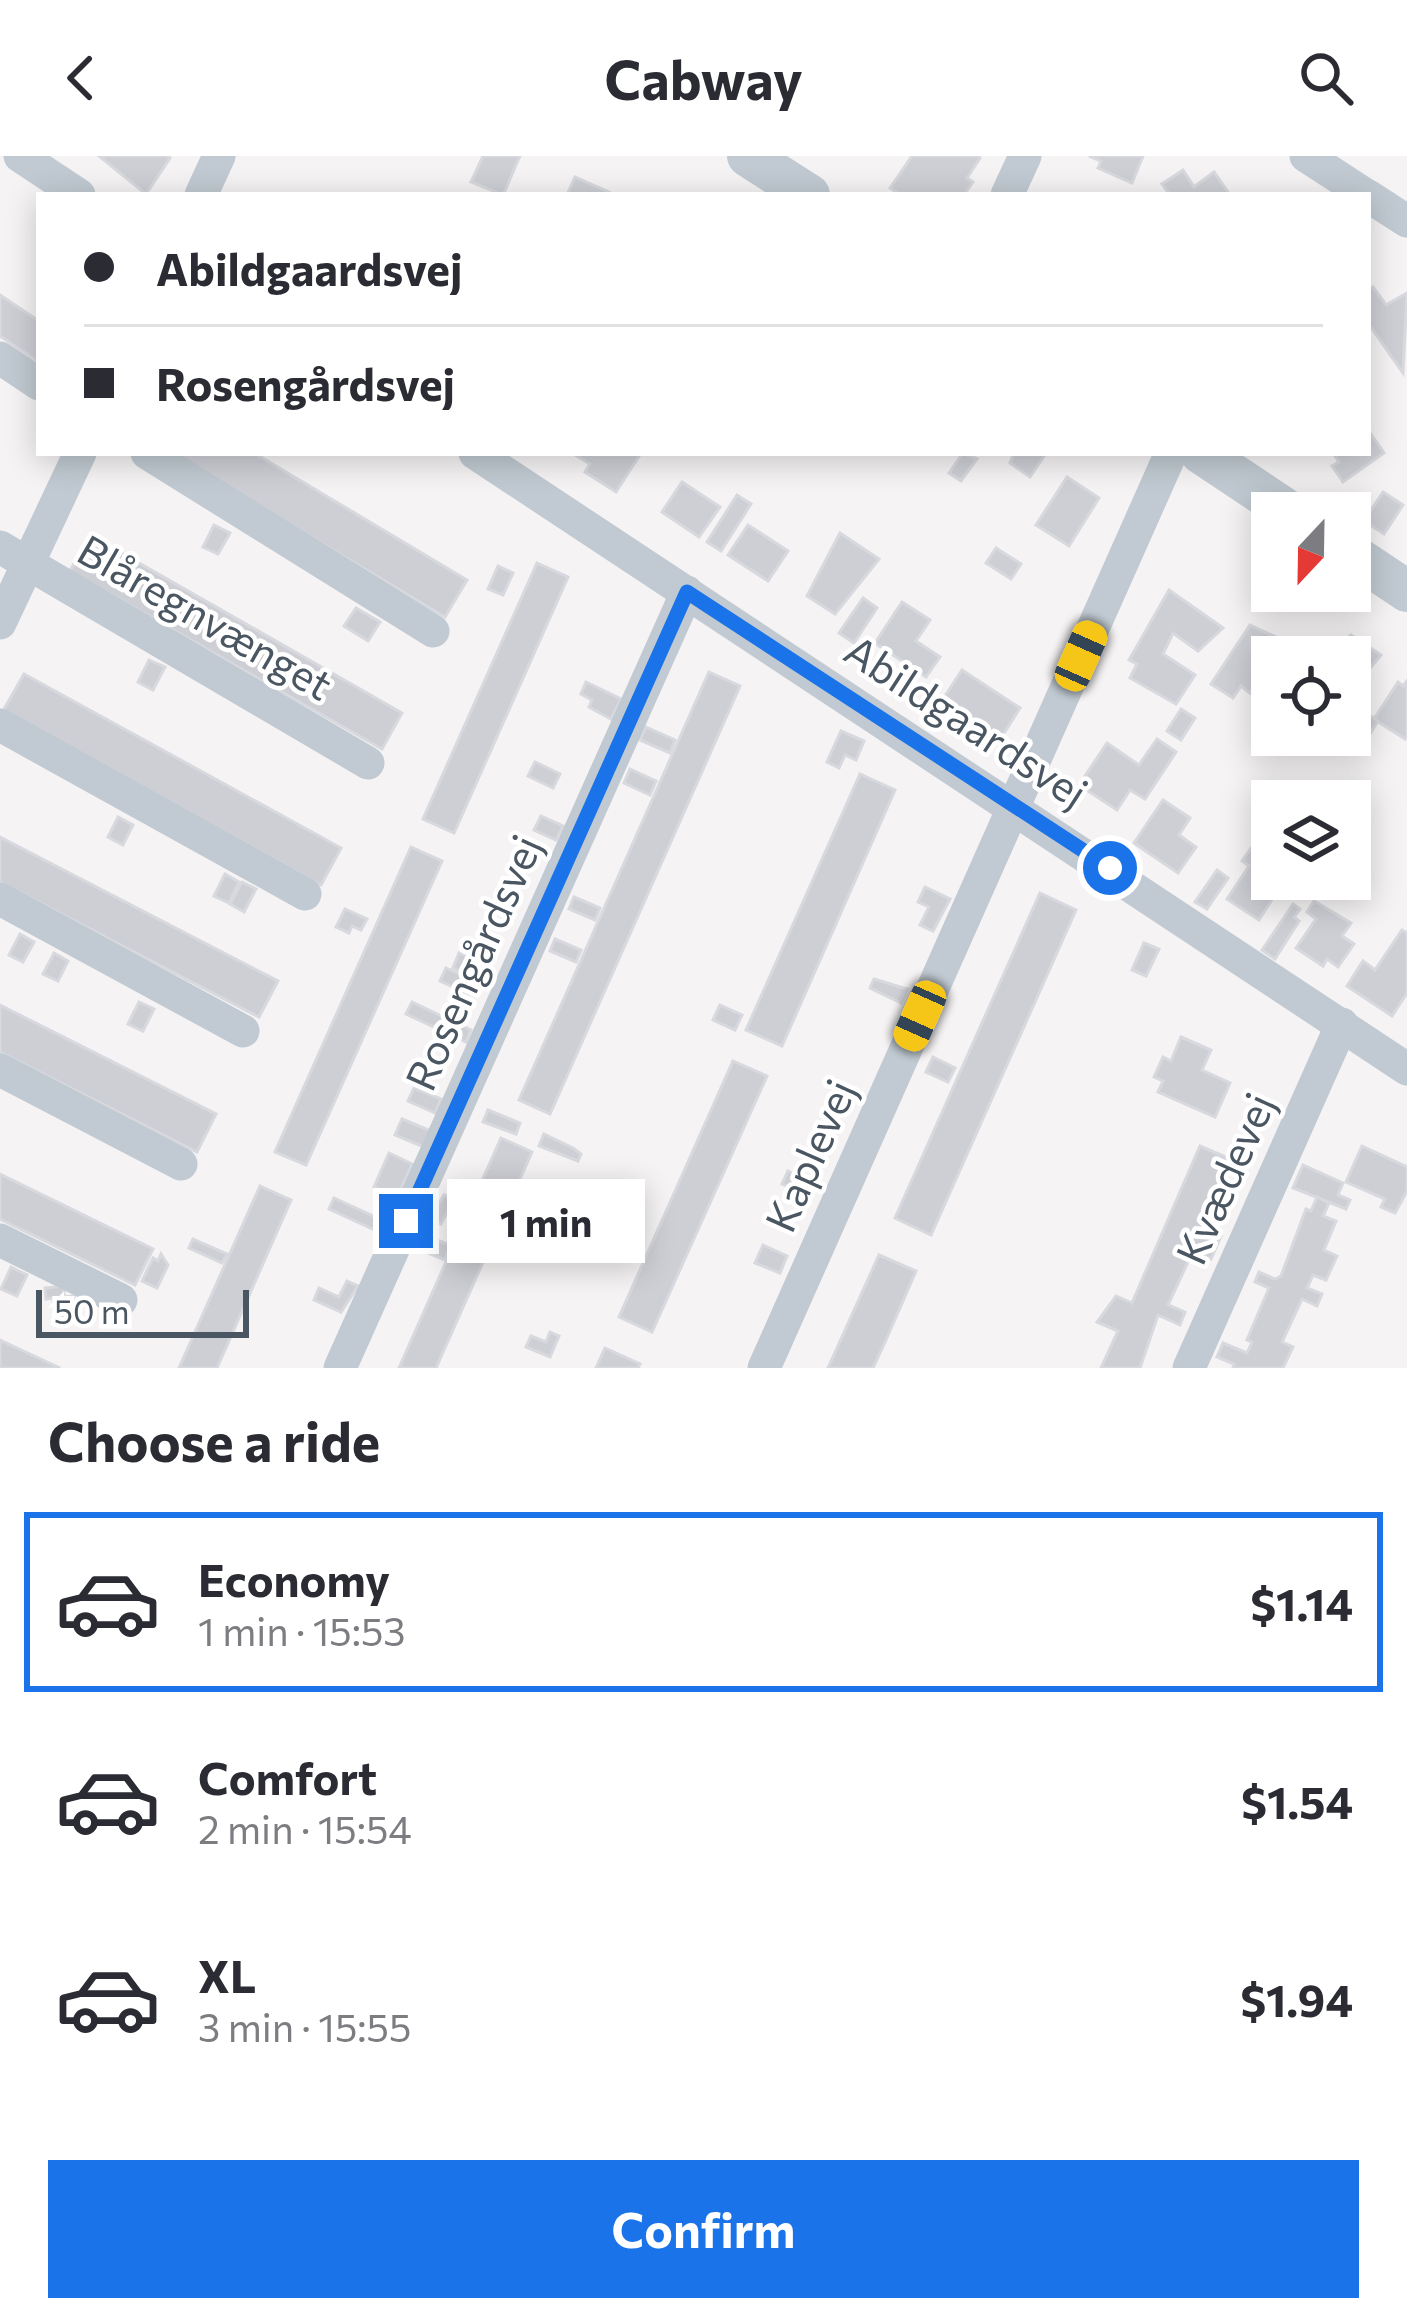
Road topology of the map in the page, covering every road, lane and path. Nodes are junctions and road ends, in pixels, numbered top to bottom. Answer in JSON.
{"nodes":[{"id":1,"x":20,"y":156,"type":"edge"},
{"id":2,"x":219,"y":156,"type":"edge"},
{"id":3,"x":748,"y":156,"type":"edge"},
{"id":4,"x":1025,"y":156,"type":"edge"},
{"id":5,"x":1306,"y":156,"type":"edge"},
{"id":6,"x":74,"y":192,"type":"edge"},
{"id":7,"x":202,"y":192,"type":"edge"},
{"id":8,"x":804,"y":192,"type":"edge"},
{"id":9,"x":1008,"y":192,"type":"edge"},
{"id":10,"x":1361,"y":192,"type":"edge"},
{"id":11,"x":1371,"y":198,"type":"edge"},
{"id":12,"x":1407,"y":221,"type":"edge"},
{"id":13,"x":0,"y":358,"type":"edge"},
{"id":14,"x":36,"y":382,"type":"edge"},
{"id":15,"x":78,"y":456,"type":"edge"},
{"id":16,"x":152,"y":456,"type":"edge"},
{"id":17,"x":480,"y":456,"type":"edge"},
{"id":18,"x":1170,"y":456,"type":"edge"},
{"id":19,"x":1206,"y":456,"type":"edge"},
{"id":20,"x":1260,"y":492,"type":"edge"},
{"id":21,"x":14,"y":556,"type":"edge"},
{"id":22,"x":1371,"y":567,"type":"edge"},
{"id":23,"x":1407,"y":591,"type":"edge"},
{"id":24,"x":687,"y":592,"type":"junction"},
{"id":25,"x":0,"y":623,"type":"edge"},
{"id":26,"x":433,"y":631,"type":"dead end"},
{"id":27,"x":0,"y":725,"type":"edge"},
{"id":28,"x":368,"y":763,"type":"dead end"},
{"id":29,"x":1014,"y":805,"type":"junction"},
{"id":30,"x":305,"y":894,"type":"dead end"},
{"id":31,"x":0,"y":899,"type":"edge"},
{"id":32,"x":1342,"y":1024,"type":"junction"},
{"id":33,"x":243,"y":1031,"type":"dead end"},
{"id":34,"x":1407,"y":1069,"type":"edge"},
{"id":35,"x":0,"y":1070,"type":"edge"},
{"id":36,"x":181,"y":1163,"type":"dead end"},
{"id":37,"x":0,"y":1240,"type":"edge"},
{"id":38,"x":121,"y":1300,"type":"dead end"},
{"id":39,"x":340,"y":1368,"type":"edge"},
{"id":40,"x":764,"y":1368,"type":"edge"},
{"id":41,"x":1189,"y":1368,"type":"edge"}],
"edges":[{"from":1,"to":6,"type":"street"},
{"from":2,"to":7,"type":"street"},
{"from":3,"to":8,"type":"street"},
{"from":4,"to":9,"type":"street"},
{"from":5,"to":10,"type":"street"},
{"from":11,"to":12,"type":"street"},
{"from":13,"to":14,"type":"street"},
{"from":15,"to":21,"type":"street"},
{"from":16,"to":26,"type":"street"},
{"from":17,"to":24,"type":"street","name":"Abildgaardsvej"},
{"from":18,"to":29,"type":"street","name":"Kaplevej"},
{"from":19,"to":20,"type":"street"},
{"from":21,"to":25,"type":"street"},
{"from":21,"to":28,"type":"street","name":"Blåregnvænget"},
{"from":22,"to":23,"type":"street"},
{"from":24,"to":29,"type":"street","name":"Abildgaardsvej"},
{"from":24,"to":39,"type":"street","name":"Rosengårdsvej"},
{"from":27,"to":30,"type":"street"},
{"from":29,"to":32,"type":"street","name":"Abildgaardsvej"},
{"from":29,"to":40,"type":"street","name":"Kaplevej"},
{"from":31,"to":33,"type":"street"},
{"from":32,"to":34,"type":"street","name":"Abildgaardsvej"},
{"from":32,"to":41,"type":"street","name":"Kvædevej"},
{"from":35,"to":36,"type":"street"},
{"from":37,"to":38,"type":"street"}]}
